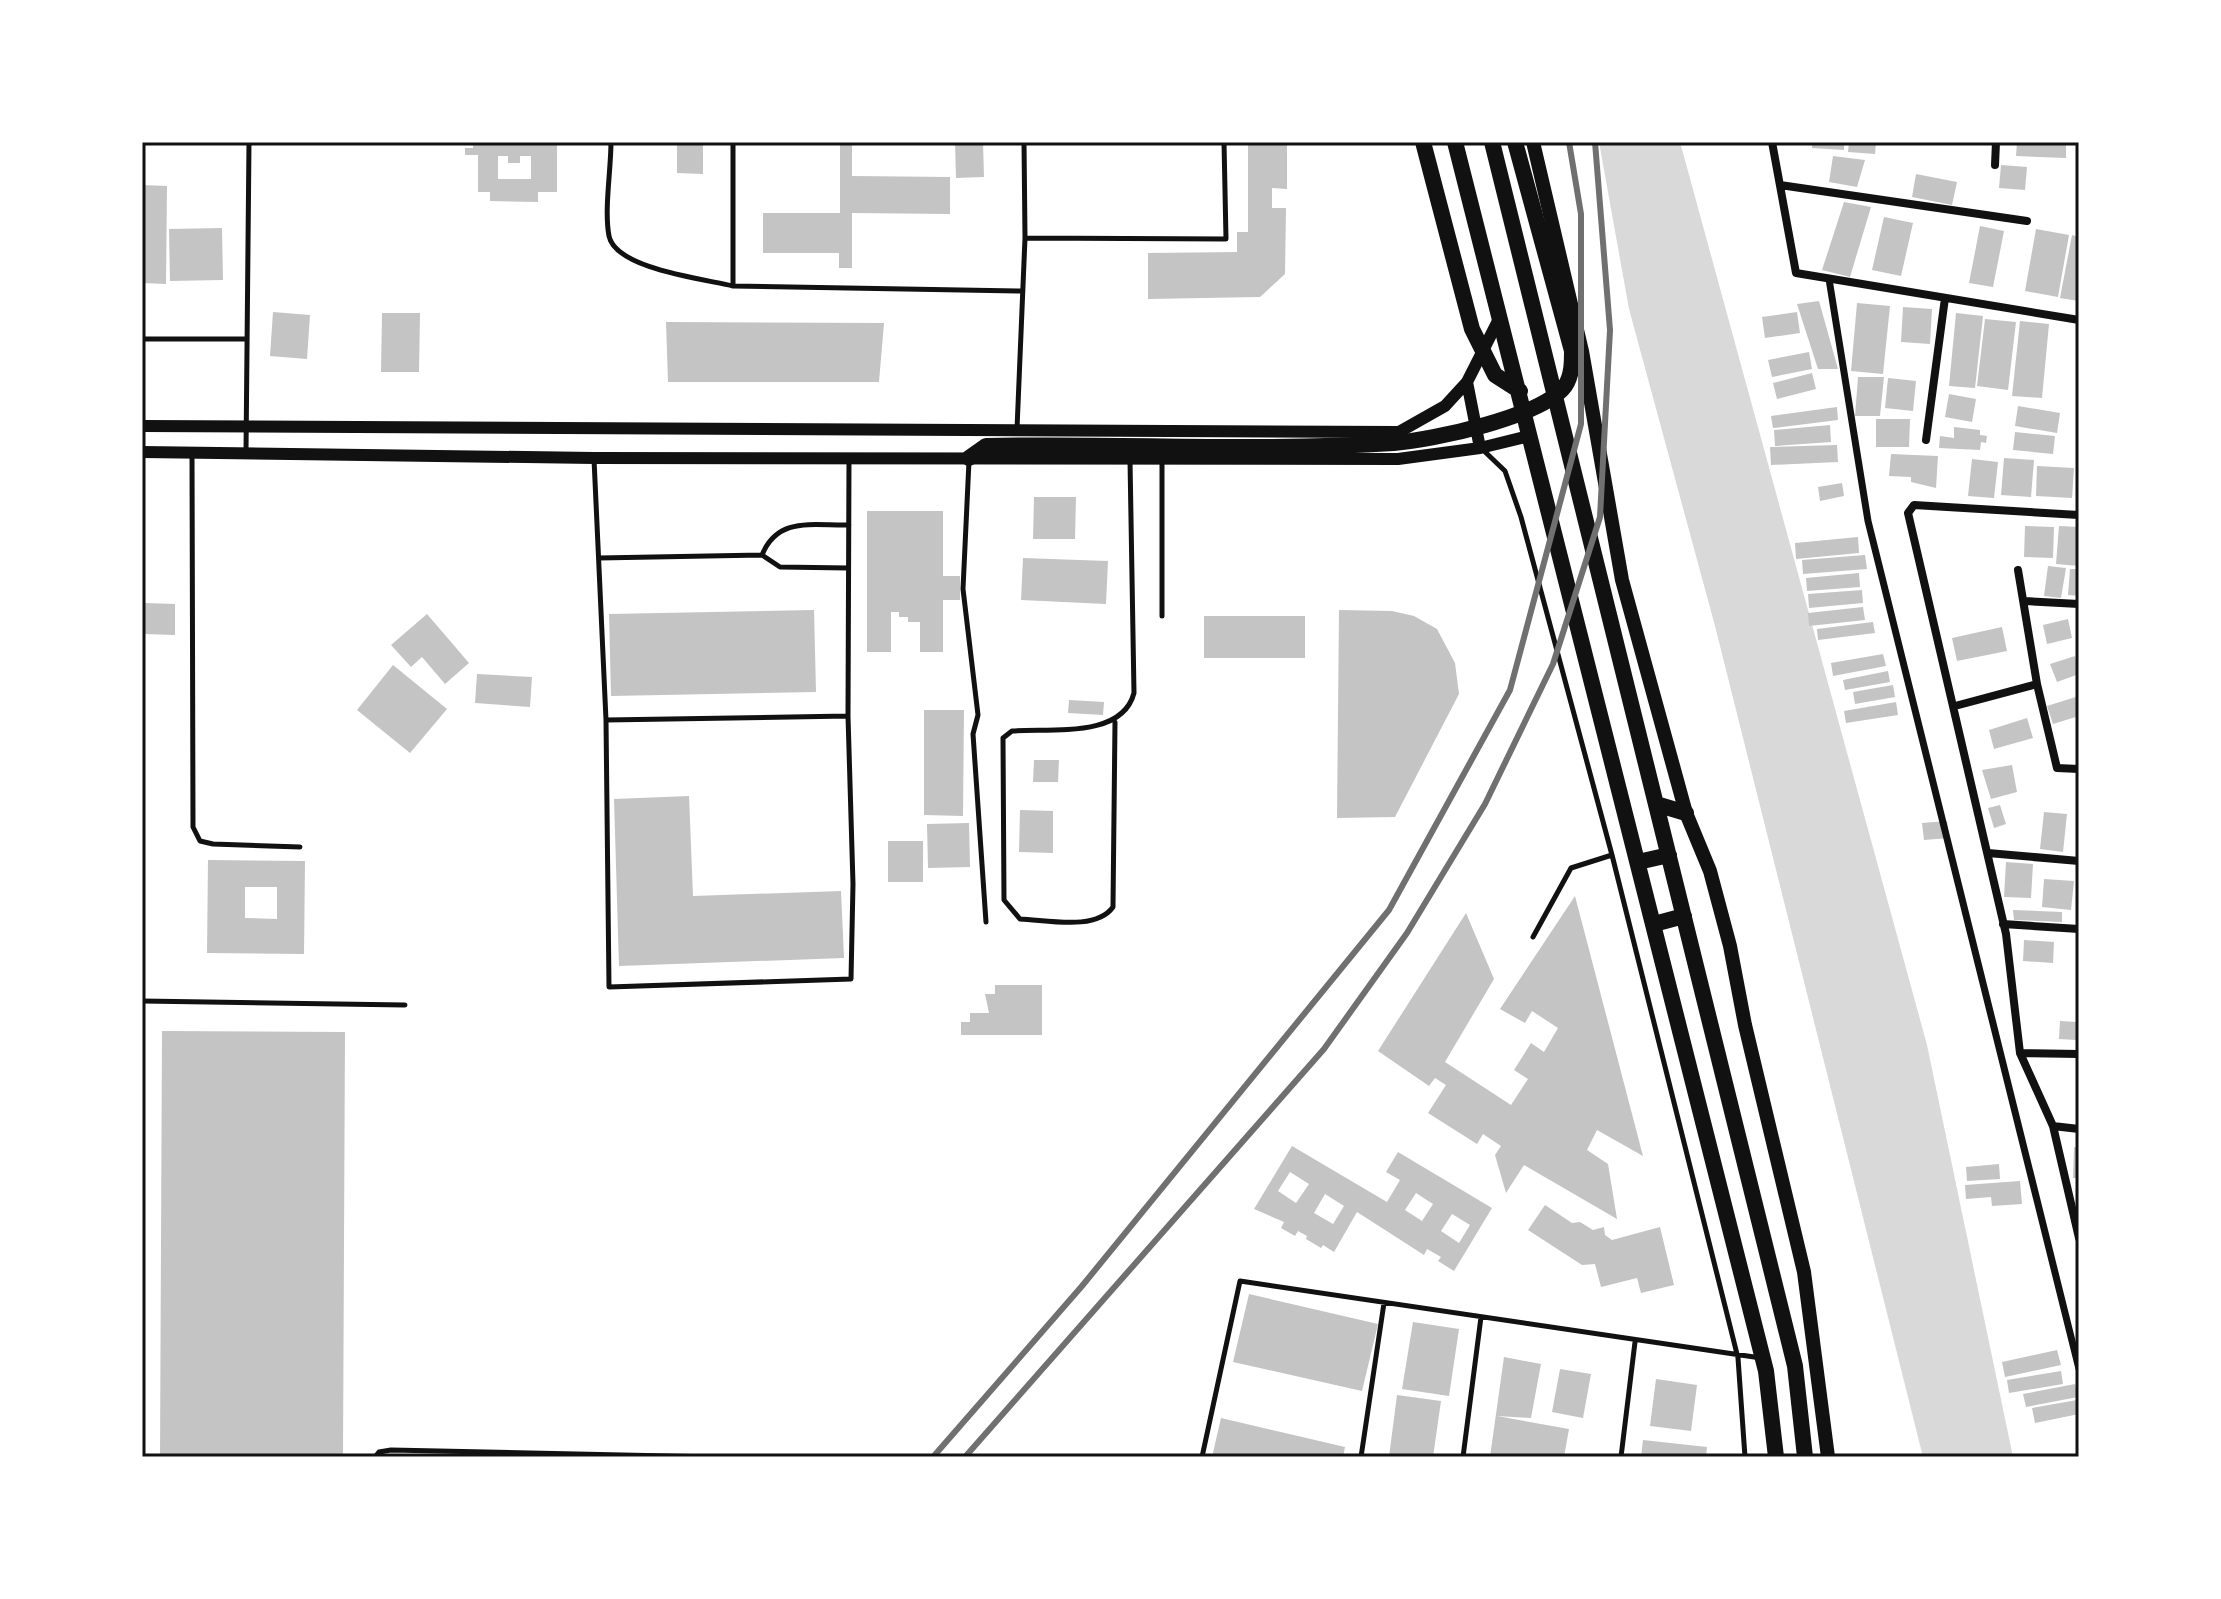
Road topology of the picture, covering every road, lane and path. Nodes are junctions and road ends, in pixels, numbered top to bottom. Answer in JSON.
{"nodes":[{"id":1,"x":249,"y":142,"type":"edge"},
{"id":2,"x":611,"y":142,"type":"edge"},
{"id":3,"x":733,"y":142,"type":"edge"},
{"id":4,"x":1024,"y":142,"type":"edge"},
{"id":5,"x":1224,"y":142,"type":"edge"},
{"id":6,"x":1423,"y":142,"type":"edge"},
{"id":7,"x":1455,"y":142,"type":"edge"},
{"id":8,"x":1492,"y":142,"type":"edge"},
{"id":9,"x":1533,"y":142,"type":"edge"},
{"id":10,"x":1772,"y":142,"type":"edge"},
{"id":11,"x":1996,"y":142,"type":"edge"},
{"id":12,"x":1515,"y":145,"type":"edge"},
{"id":13,"x":1995,"y":165,"type":"dead end"},
{"id":14,"x":1780,"y":185,"type":"junction"},
{"id":15,"x":2027,"y":221,"type":"dead end"},
{"id":16,"x":1025,"y":238,"type":"junction"},
{"id":17,"x":1829,"y":279,"type":"junction"},
{"id":18,"x":733,"y":286,"type":"junction"},
{"id":19,"x":1023,"y":291,"type":"junction"},
{"id":20,"x":1945,"y":298,"type":"junction"},
{"id":21,"x":1500,"y":317,"type":"junction"},
{"id":22,"x":2079,"y":320,"type":"edge"},
{"id":23,"x":142,"y":339,"type":"edge"},
{"id":24,"x":247,"y":339,"type":"junction"},
{"id":25,"x":1467,"y":382,"type":"junction"},
{"id":26,"x":1541,"y":405,"type":"junction"},
{"id":27,"x":142,"y":426,"type":"edge"},
{"id":28,"x":246,"y":426,"type":"junction"},
{"id":29,"x":1017,"y":430,"type":"junction"},
{"id":30,"x":1529,"y":436,"type":"junction"},
{"id":31,"x":1926,"y":440,"type":"dead end"},
{"id":32,"x":1480,"y":448,"type":"junction"},
{"id":33,"x":192,"y":451,"type":"junction"},
{"id":34,"x":142,"y":452,"type":"edge"},
{"id":35,"x":246,"y":452,"type":"junction"},
{"id":36,"x":594,"y":458,"type":"junction"},
{"id":37,"x":849,"y":458,"type":"junction"},
{"id":38,"x":969,"y":458,"type":"junction"},
{"id":39,"x":1130,"y":459,"type":"junction"},
{"id":40,"x":1162,"y":459,"type":"junction"},
{"id":41,"x":2079,"y":515,"type":"edge"},
{"id":42,"x":849,"y":525,"type":"junction"},
{"id":43,"x":762,"y":555,"type":"junction"},
{"id":44,"x":599,"y":558,"type":"junction"},
{"id":45,"x":848,"y":568,"type":"junction"},
{"id":46,"x":2018,"y":570,"type":"dead end"},
{"id":47,"x":2025,"y":601,"type":"junction"},
{"id":48,"x":2079,"y":604,"type":"edge"},
{"id":49,"x":1162,"y":616,"type":"dead end"},
{"id":50,"x":2037,"y":684,"type":"junction"},
{"id":51,"x":1955,"y":706,"type":"junction"},
{"id":52,"x":848,"y":716,"type":"junction"},
{"id":53,"x":606,"y":720,"type":"junction"},
{"id":54,"x":1115,"y":722,"type":"junction"},
{"id":55,"x":2079,"y":769,"type":"edge"},
{"id":56,"x":1656,"y":804,"type":"junction"},
{"id":57,"x":1686,"y":813,"type":"junction"},
{"id":58,"x":300,"y":847,"type":"dead end"},
{"id":59,"x":1988,"y":853,"type":"junction"},
{"id":60,"x":1612,"y":855,"type":"junction"},
{"id":61,"x":1669,"y":855,"type":"junction"},
{"id":62,"x":2079,"y":861,"type":"edge"},
{"id":63,"x":1638,"y":862,"type":"junction"},
{"id":64,"x":1684,"y":916,"type":"junction"},
{"id":65,"x":986,"y":922,"type":"dead end"},
{"id":66,"x":1654,"y":924,"type":"junction"},
{"id":67,"x":2003,"y":924,"type":"junction"},
{"id":68,"x":2079,"y":929,"type":"edge"},
{"id":69,"x":1533,"y":937,"type":"dead end"},
{"id":70,"x":142,"y":1001,"type":"edge"},
{"id":71,"x":405,"y":1005,"type":"dead end"},
{"id":72,"x":2020,"y":1053,"type":"junction"},
{"id":73,"x":2079,"y":1054,"type":"edge"},
{"id":74,"x":2053,"y":1126,"type":"junction"},
{"id":75,"x":2079,"y":1129,"type":"edge"},
{"id":76,"x":2068,"y":1190,"type":"junction"},
{"id":77,"x":2079,"y":1191,"type":"edge"},
{"id":78,"x":2079,"y":1238,"type":"edge"},
{"id":79,"x":1384,"y":1303,"type":"junction"},
{"id":80,"x":1481,"y":1317,"type":"junction"},
{"id":81,"x":1635,"y":1342,"type":"junction"},
{"id":82,"x":1738,"y":1358,"type":"junction"},
{"id":83,"x":1763,"y":1358,"type":"junction"},
{"id":84,"x":2079,"y":1369,"type":"edge"},
{"id":85,"x":375,"y":1457,"type":"edge"},
{"id":86,"x":714,"y":1457,"type":"edge"},
{"id":87,"x":1202,"y":1457,"type":"edge"},
{"id":88,"x":1361,"y":1457,"type":"edge"},
{"id":89,"x":1463,"y":1457,"type":"edge"},
{"id":90,"x":1621,"y":1457,"type":"edge"},
{"id":91,"x":1745,"y":1457,"type":"edge"},
{"id":92,"x":1776,"y":1457,"type":"edge"},
{"id":93,"x":1805,"y":1457,"type":"edge"},
{"id":94,"x":1828,"y":1457,"type":"edge"}],
"edges":[{"from":1,"to":24,"type":"lane"},
{"from":2,"to":18,"type":"lane"},
{"from":3,"to":18,"type":"lane"},
{"from":4,"to":16,"type":"lane"},
{"from":5,"to":16,"type":"lane"},
{"from":6,"to":26,"type":"main road"},
{"from":7,"to":21,"type":"main road"},
{"from":8,"to":56,"type":"main road"},
{"from":9,"to":57,"type":"main road"},
{"from":10,"to":14,"type":"street"},
{"from":11,"to":13,"type":"street"},
{"from":12,"to":26,"type":"main road"},
{"from":14,"to":15,"type":"street"},
{"from":14,"to":17,"type":"street"},
{"from":16,"to":19,"type":"lane"},
{"from":17,"to":20,"type":"street"},
{"from":17,"to":84,"type":"street"},
{"from":18,"to":19,"type":"lane"},
{"from":19,"to":29,"type":"lane"},
{"from":20,"to":22,"type":"street"},
{"from":20,"to":31,"type":"street"},
{"from":21,"to":25,"type":"street"},
{"from":21,"to":30,"type":"main road"},
{"from":23,"to":24,"type":"lane"},
{"from":24,"to":28,"type":"lane"},
{"from":25,"to":29,"type":"street"},
{"from":25,"to":32,"type":"street"},
{"from":26,"to":38,"type":"main road"},
{"from":27,"to":28,"type":"street"},
{"from":28,"to":29,"type":"street"},
{"from":28,"to":35,"type":"lane"},
{"from":30,"to":32,"type":"street"},
{"from":30,"to":63,"type":"main road"},
{"from":32,"to":40,"type":"street"},
{"from":32,"to":60,"type":"lane"},
{"from":33,"to":34,"type":"street"},
{"from":33,"to":35,"type":"street"},
{"from":33,"to":58,"type":"lane"},
{"from":35,"to":36,"type":"street"},
{"from":36,"to":37,"type":"street"},
{"from":36,"to":44,"type":"lane"},
{"from":37,"to":38,"type":"street"},
{"from":37,"to":42,"type":"lane"},
{"from":38,"to":39,"type":"street"},
{"from":38,"to":65,"type":"lane"},
{"from":39,"to":40,"type":"street"},
{"from":39,"to":54,"type":"lane"},
{"from":40,"to":49,"type":"lane"},
{"from":41,"to":51,"type":"street"},
{"from":42,"to":43,"type":"lane"},
{"from":42,"to":45,"type":"lane"},
{"from":43,"to":44,"type":"lane"},
{"from":43,"to":45,"type":"lane"},
{"from":44,"to":53,"type":"lane"},
{"from":45,"to":52,"type":"lane"},
{"from":46,"to":47,"type":"street"},
{"from":47,"to":48,"type":"street"},
{"from":47,"to":50,"type":"street"},
{"from":50,"to":51,"type":"street"},
{"from":50,"to":55,"type":"street"},
{"from":51,"to":59,"type":"street"},
{"from":52,"to":53,"type":"lane"},
{"from":52,"to":53,"type":"lane"},
{"from":54,"to":54,"type":"lane"},
{"from":56,"to":57,"type":"main road"},
{"from":56,"to":61,"type":"main road"},
{"from":57,"to":94,"type":"main road"},
{"from":59,"to":62,"type":"street"},
{"from":59,"to":67,"type":"street"},
{"from":60,"to":69,"type":"lane"},
{"from":60,"to":82,"type":"lane"},
{"from":61,"to":63,"type":"main road"},
{"from":61,"to":64,"type":"main road"},
{"from":63,"to":66,"type":"main road"},
{"from":64,"to":66,"type":"main road"},
{"from":64,"to":93,"type":"main road"},
{"from":66,"to":83,"type":"main road"},
{"from":67,"to":68,"type":"street"},
{"from":67,"to":72,"type":"street"},
{"from":70,"to":71,"type":"lane"},
{"from":72,"to":73,"type":"street"},
{"from":72,"to":74,"type":"street"},
{"from":74,"to":75,"type":"street"},
{"from":74,"to":76,"type":"street"},
{"from":76,"to":77,"type":"street"},
{"from":76,"to":78,"type":"street"},
{"from":79,"to":80,"type":"lane"},
{"from":79,"to":87,"type":"lane"},
{"from":79,"to":88,"type":"lane"},
{"from":80,"to":81,"type":"lane"},
{"from":80,"to":89,"type":"lane"},
{"from":81,"to":82,"type":"lane"},
{"from":81,"to":90,"type":"lane"},
{"from":82,"to":83,"type":"lane"},
{"from":82,"to":91,"type":"lane"},
{"from":83,"to":92,"type":"main road"},
{"from":85,"to":86,"type":"lane"}]}
